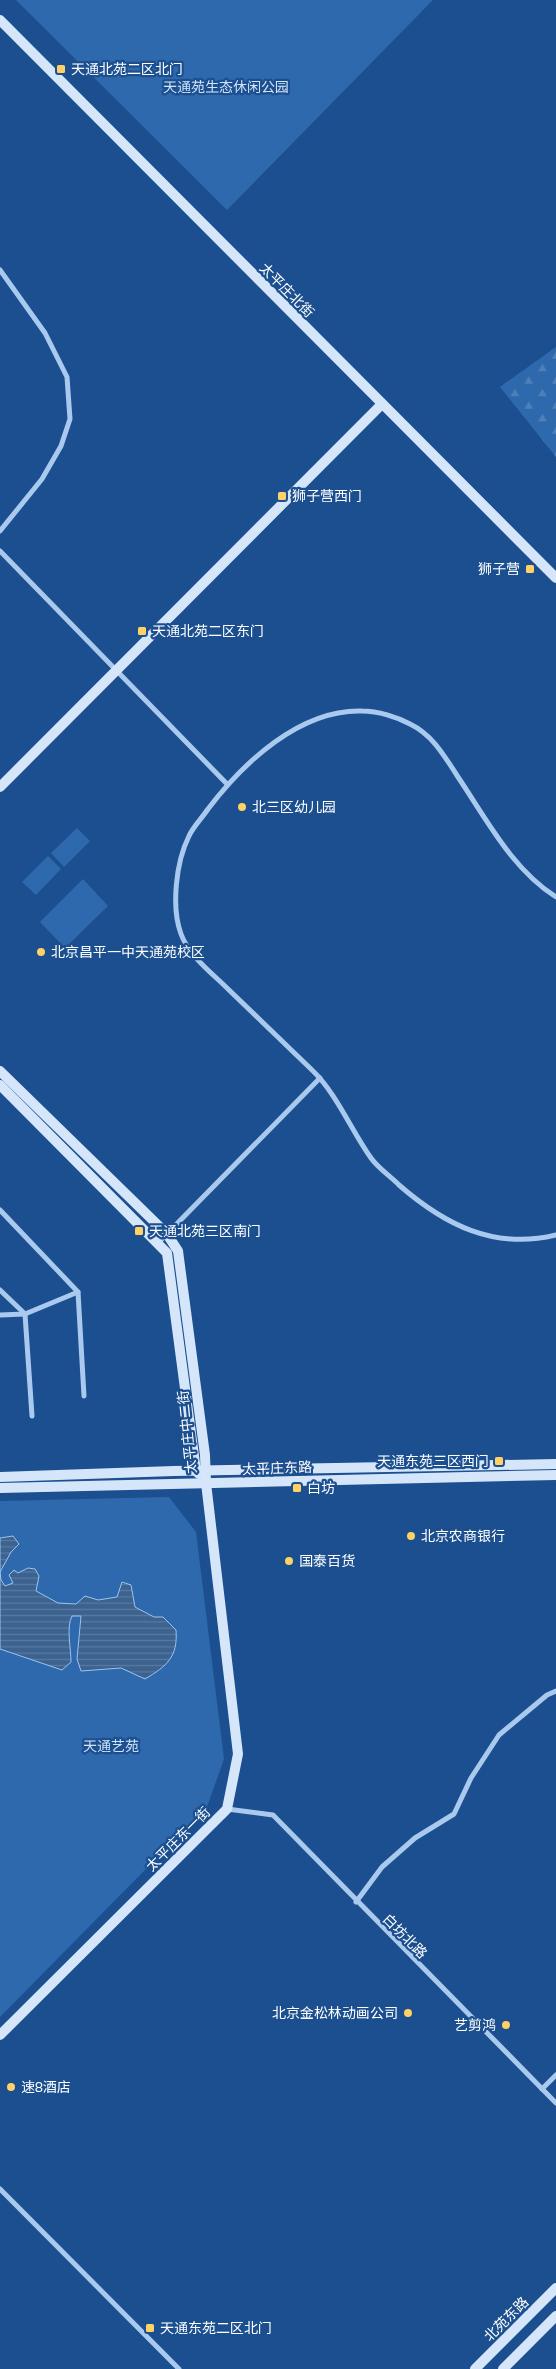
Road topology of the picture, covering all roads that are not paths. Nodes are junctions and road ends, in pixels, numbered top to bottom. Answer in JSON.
{"nodes":[{"id":1,"x":0,"y":20,"type":"edge"},
{"id":2,"x":0,"y":270,"type":"edge"},
{"id":3,"x":382,"y":404,"type":"junction"},
{"id":4,"x":0,"y":531,"type":"edge"},
{"id":5,"x":0,"y":551,"type":"edge"},
{"id":6,"x":556,"y":578,"type":"edge"},
{"id":7,"x":116,"y":671,"type":"junction"},
{"id":8,"x":227,"y":784,"type":"junction"},
{"id":9,"x":0,"y":787,"type":"edge"},
{"id":10,"x":556,"y":897,"type":"edge"},
{"id":11,"x":0,"y":1071,"type":"edge"},
{"id":12,"x":320,"y":1078,"type":"junction"},
{"id":13,"x":0,"y":1085,"type":"edge"},
{"id":14,"x":0,"y":1210,"type":"edge"},
{"id":15,"x":167,"y":1234,"type":"junction"},
{"id":16,"x":556,"y":1236,"type":"edge"},
{"id":17,"x":159,"y":1242,"type":"junction"},
{"id":18,"x":0,"y":1290,"type":"edge"},
{"id":19,"x":78,"y":1292,"type":"junction"},
{"id":20,"x":25,"y":1314,"type":"junction"},
{"id":21,"x":0,"y":1315,"type":"edge"},
{"id":22,"x":84,"y":1396,"type":"dead end"},
{"id":23,"x":32,"y":1416,"type":"dead end"},
{"id":24,"x":556,"y":1464,"type":"edge"},
{"id":25,"x":201,"y":1471,"type":"junction"},
{"id":26,"x":556,"y":1475,"type":"edge"},
{"id":27,"x":0,"y":1477,"type":"edge"},
{"id":28,"x":206,"y":1483,"type":"junction"},
{"id":29,"x":0,"y":1488,"type":"edge"},
{"id":30,"x":556,"y":1691,"type":"edge"},
{"id":31,"x":227,"y":1809,"type":"junction"},
{"id":32,"x":356,"y":1902,"type":"junction"},
{"id":33,"x":0,"y":2035,"type":"edge"},
{"id":34,"x":556,"y":2074,"type":"edge"},
{"id":35,"x":542,"y":2089,"type":"junction"},
{"id":36,"x":556,"y":2103,"type":"edge"},
{"id":37,"x":0,"y":2189,"type":"edge"},
{"id":38,"x":556,"y":2288,"type":"edge"},
{"id":39,"x":556,"y":2316,"type":"edge"},
{"id":40,"x":179,"y":2369,"type":"edge"},
{"id":41,"x":475,"y":2369,"type":"edge"},
{"id":42,"x":503,"y":2369,"type":"edge"}],
"edges":[{"from":1,"to":3,"type":"main road","name":"太平庄北街"},
{"from":2,"to":4,"type":"street"},
{"from":3,"to":6,"type":"main road","name":"太平庄北街"},
{"from":3,"to":7,"type":"main road"},
{"from":5,"to":7,"type":"street"},
{"from":7,"to":8,"type":"street"},
{"from":7,"to":9,"type":"main road"},
{"from":8,"to":10,"type":"street"},
{"from":8,"to":12,"type":"street"},
{"from":11,"to":15,"type":"main road","name":"太平庄中二街"},
{"from":12,"to":15,"type":"street"},
{"from":12,"to":16,"type":"street"},
{"from":13,"to":17,"type":"main road","name":"太平庄中二街"},
{"from":14,"to":19,"type":"street"},
{"from":15,"to":17,"type":"street"},
{"from":15,"to":25,"type":"main road","name":"太平庄中二街"},
{"from":17,"to":25,"type":"main road","name":"太平庄中二街"},
{"from":18,"to":20,"type":"street"},
{"from":19,"to":20,"type":"street"},
{"from":19,"to":22,"type":"street"},
{"from":20,"to":21,"type":"street"},
{"from":20,"to":23,"type":"street"},
{"from":24,"to":25,"type":"main road","name":"太平庄东路"},
{"from":25,"to":27,"type":"main road","name":"太平庄东路"},
{"from":25,"to":28,"type":"main road","name":"太平庄中二街"},
{"from":26,"to":28,"type":"main road","name":"太平庄东路"},
{"from":28,"to":29,"type":"main road","name":"太平庄东路"},
{"from":28,"to":31,"type":"main road","name":"太平庄东一街"},
{"from":30,"to":32,"type":"street"},
{"from":31,"to":32,"type":"street","name":"白坊北路"},
{"from":31,"to":33,"type":"main road","name":"太平庄东一街"},
{"from":32,"to":35,"type":"street","name":"白坊北路"},
{"from":34,"to":35,"type":"street"},
{"from":35,"to":36,"type":"street","name":"白坊北路"},
{"from":37,"to":40,"type":"street"},
{"from":38,"to":41,"type":"main road","name":"北苑东路"},
{"from":39,"to":42,"type":"main road"}]}
